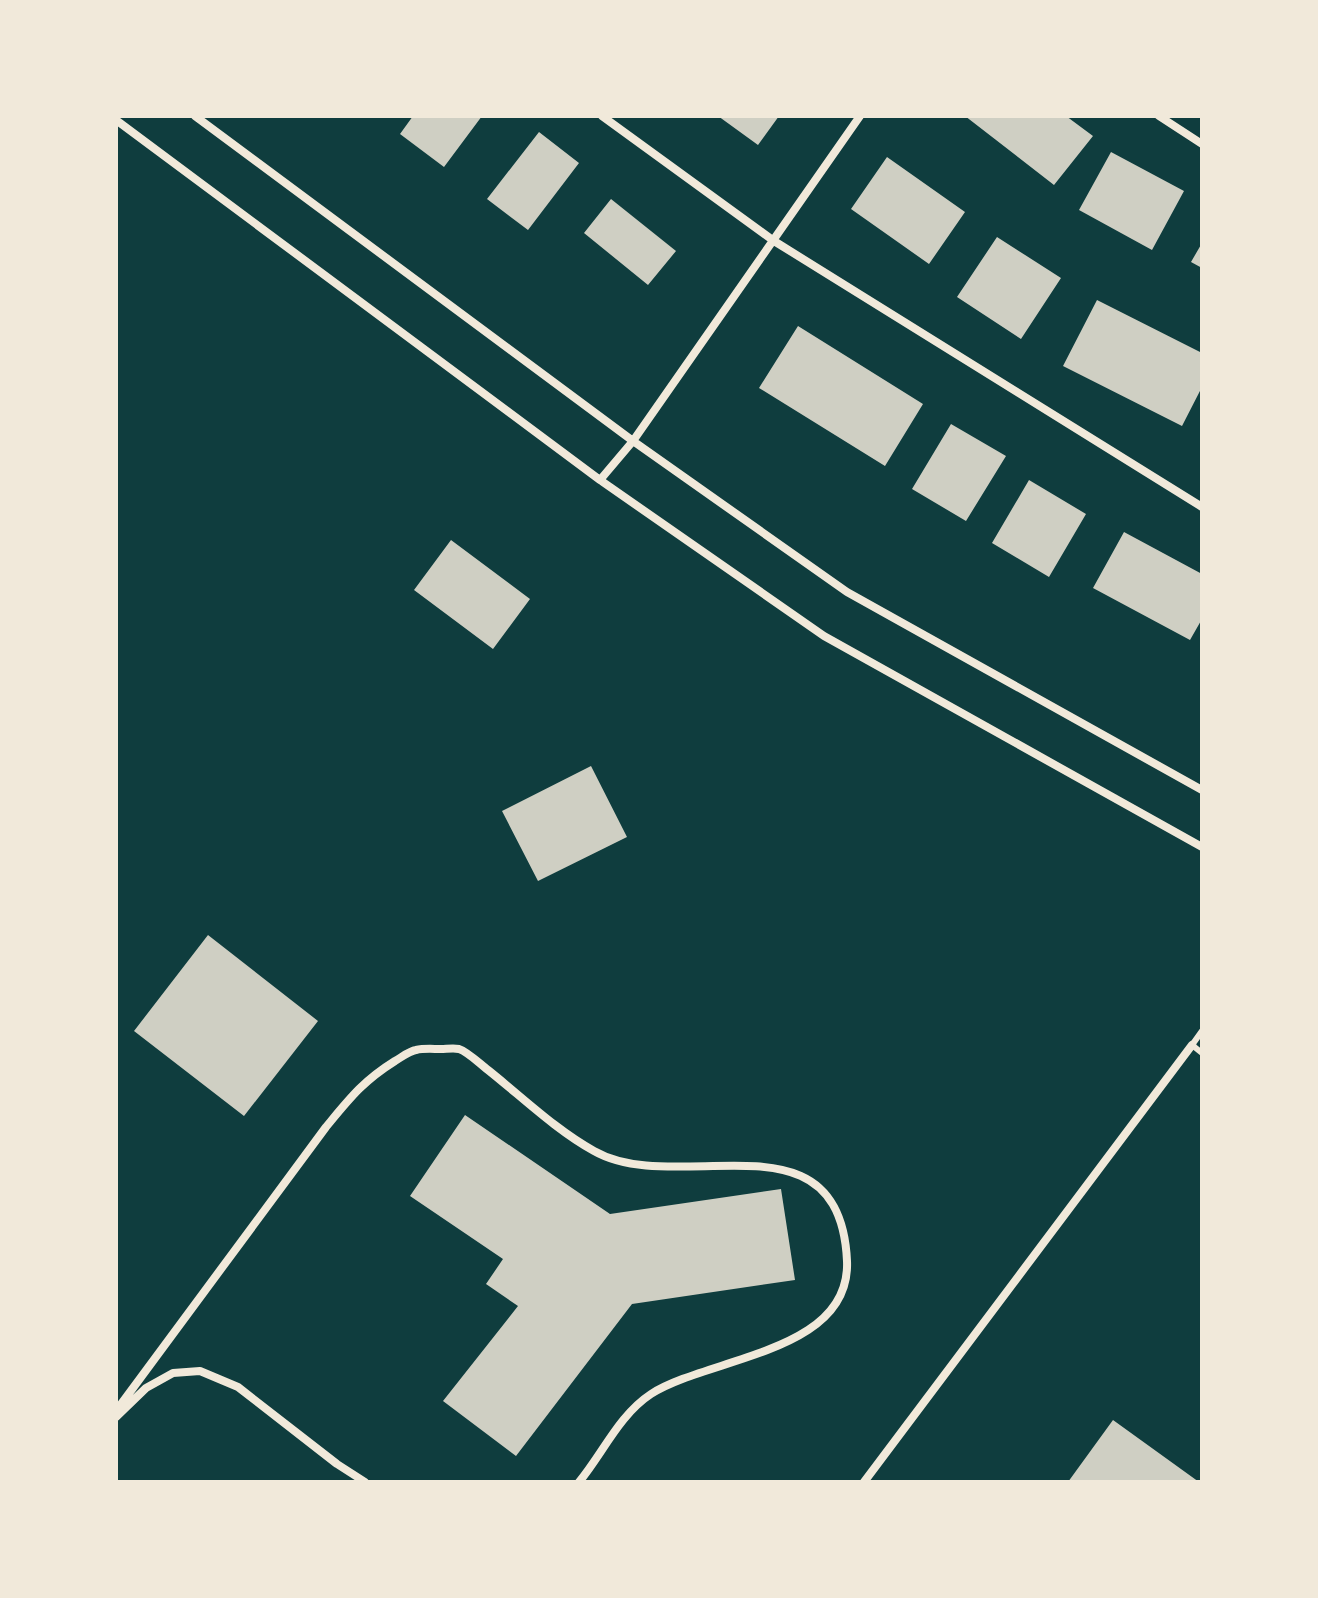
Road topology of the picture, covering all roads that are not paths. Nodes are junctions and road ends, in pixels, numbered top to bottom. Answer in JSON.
{"nodes":[{"id":1,"x":195,"y":116,"type":"edge"},
{"id":2,"x":602,"y":116,"type":"edge"},
{"id":3,"x":860,"y":116,"type":"edge"},
{"id":4,"x":1159,"y":116,"type":"edge"},
{"id":5,"x":116,"y":120,"type":"edge"},
{"id":6,"x":1202,"y":144,"type":"edge"},
{"id":7,"x":774,"y":241,"type":"junction"},
{"id":8,"x":633,"y":441,"type":"junction"},
{"id":9,"x":600,"y":480,"type":"junction"},
{"id":10,"x":1202,"y":507,"type":"edge"},
{"id":11,"x":1202,"y":790,"type":"edge"},
{"id":12,"x":1202,"y":847,"type":"edge"},
{"id":13,"x":1202,"y":1031,"type":"edge"},
{"id":14,"x":1192,"y":1045,"type":"junction"},
{"id":15,"x":1202,"y":1053,"type":"edge"},
{"id":16,"x":116,"y":1414,"type":"edge"},
{"id":17,"x":365,"y":1482,"type":"edge"},
{"id":18,"x":579,"y":1482,"type":"edge"},
{"id":19,"x":864,"y":1482,"type":"edge"}],
"edges":[{"from":1,"to":8,"type":"street"},
{"from":2,"to":7,"type":"street"},
{"from":3,"to":7,"type":"street"},
{"from":4,"to":6,"type":"street"},
{"from":5,"to":9,"type":"street"},
{"from":7,"to":8,"type":"street"},
{"from":7,"to":10,"type":"street"},
{"from":8,"to":9,"type":"street"},
{"from":8,"to":11,"type":"street"},
{"from":9,"to":12,"type":"street"},
{"from":13,"to":14,"type":"lane"},
{"from":14,"to":15,"type":"lane"},
{"from":14,"to":19,"type":"street"},
{"from":16,"to":17,"type":"street"},
{"from":16,"to":18,"type":"street"}]}
